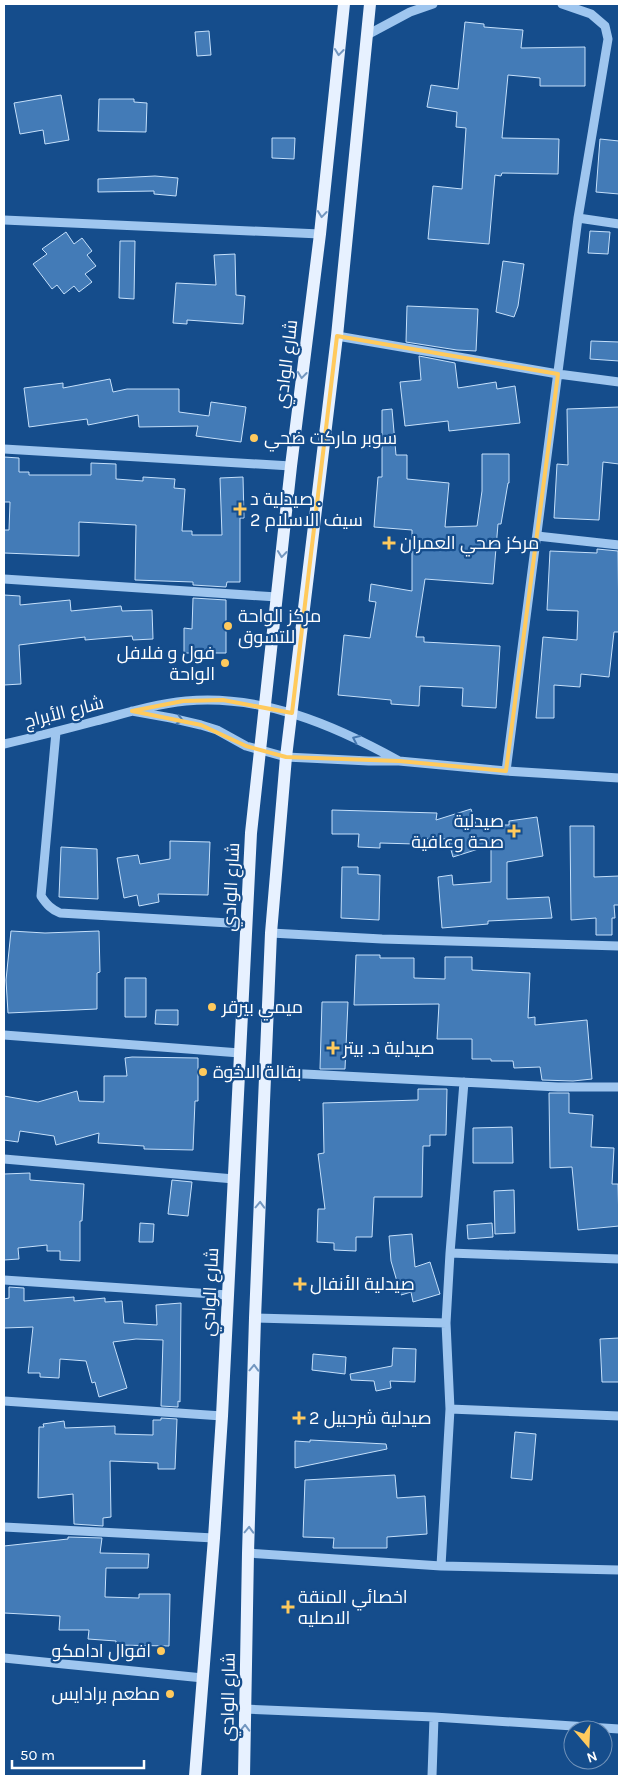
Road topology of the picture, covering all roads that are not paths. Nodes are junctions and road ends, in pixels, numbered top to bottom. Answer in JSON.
{"nodes":[{"id":1,"x":344,"y":4,"type":"edge"},
{"id":2,"x":370,"y":4,"type":"edge"},
{"id":3,"x":433,"y":4,"type":"edge"},
{"id":4,"x":562,"y":4,"type":"edge"},
{"id":5,"x":366,"y":35,"type":"junction"},
{"id":6,"x":578,"y":218,"type":"junction"},
{"id":7,"x":4,"y":220,"type":"edge"},
{"id":8,"x":619,"y":224,"type":"edge"},
{"id":9,"x":320,"y":234,"type":"junction"},
{"id":10,"x":337,"y":336,"type":"junction"},
{"id":11,"x":558,"y":374,"type":"junction"},
{"id":12,"x":619,"y":382,"type":"edge"},
{"id":13,"x":4,"y":449,"type":"edge"},
{"id":14,"x":291,"y":466,"type":"junction"},
{"id":15,"x":537,"y":536,"type":"junction"},
{"id":16,"x":619,"y":545,"type":"edge"},
{"id":17,"x":4,"y":579,"type":"edge"},
{"id":18,"x":277,"y":597,"type":"junction"},
{"id":19,"x":265,"y":706,"type":"junction"},
{"id":20,"x":132,"y":712,"type":"junction"},
{"id":21,"x":292,"y":713,"type":"junction"},
{"id":22,"x":56,"y":732,"type":"junction"},
{"id":23,"x":4,"y":744,"type":"edge"},
{"id":24,"x":260,"y":751,"type":"junction"},
{"id":25,"x":286,"y":757,"type":"junction"},
{"id":26,"x":399,"y":761,"type":"junction"},
{"id":27,"x":506,"y":771,"type":"junction"},
{"id":28,"x":619,"y":778,"type":"edge"},
{"id":29,"x":246,"y":924,"type":"junction"},
{"id":30,"x":271,"y":933,"type":"junction"},
{"id":31,"x":619,"y":946,"type":"edge"},
{"id":32,"x":4,"y":1035,"type":"edge"},
{"id":33,"x":240,"y":1053,"type":"junction"},
{"id":34,"x":265,"y":1072,"type":"junction"},
{"id":35,"x":464,"y":1082,"type":"junction"},
{"id":36,"x":619,"y":1087,"type":"edge"},
{"id":37,"x":4,"y":1159,"type":"edge"},
{"id":38,"x":234,"y":1179,"type":"junction"},
{"id":39,"x":450,"y":1253,"type":"junction"},
{"id":40,"x":619,"y":1259,"type":"edge"},
{"id":41,"x":4,"y":1280,"type":"edge"},
{"id":42,"x":228,"y":1295,"type":"junction"},
{"id":43,"x":256,"y":1318,"type":"junction"},
{"id":44,"x":446,"y":1323,"type":"junction"},
{"id":45,"x":4,"y":1401,"type":"edge"},
{"id":46,"x":450,"y":1409,"type":"junction"},
{"id":47,"x":222,"y":1416,"type":"junction"},
{"id":48,"x":619,"y":1416,"type":"edge"},
{"id":49,"x":4,"y":1527,"type":"edge"},
{"id":50,"x":214,"y":1538,"type":"junction"},
{"id":51,"x":248,"y":1553,"type":"junction"},
{"id":52,"x":441,"y":1566,"type":"junction"},
{"id":53,"x":619,"y":1570,"type":"edge"},
{"id":54,"x":4,"y":1658,"type":"edge"},
{"id":55,"x":203,"y":1678,"type":"junction"},
{"id":56,"x":245,"y":1708,"type":"junction"},
{"id":57,"x":434,"y":1717,"type":"junction"},
{"id":58,"x":619,"y":1729,"type":"edge"},
{"id":59,"x":195,"y":1776,"type":"edge"},
{"id":60,"x":244,"y":1776,"type":"edge"},
{"id":61,"x":432,"y":1776,"type":"edge"}],
"edges":[{"from":1,"to":9,"type":"main road","name":"شارع الوادي","one_way":true},
{"from":2,"to":5,"type":"main road","name":"شارع الوادي"},
{"from":3,"to":5,"type":"street"},
{"from":4,"to":6,"type":"street"},
{"from":5,"to":10,"type":"main road","name":"شارع الوادي"},
{"from":6,"to":8,"type":"street"},
{"from":6,"to":11,"type":"street"},
{"from":7,"to":9,"type":"street"},
{"from":9,"to":14,"type":"main road","name":"شارع الوادي","one_way":true},
{"from":10,"to":11,"type":"street"},
{"from":10,"to":21,"type":"main road","name":"شارع الوادي"},
{"from":11,"to":12,"type":"street"},
{"from":11,"to":15,"type":"street"},
{"from":13,"to":14,"type":"street"},
{"from":14,"to":18,"type":"main road","name":"شارع الوادي","one_way":true},
{"from":15,"to":16,"type":"street"},
{"from":15,"to":27,"type":"street"},
{"from":17,"to":18,"type":"street"},
{"from":18,"to":19,"type":"main road","name":"شارع الوادي"},
{"from":19,"to":20,"type":"street","name":"شارع الأبراج"},
{"from":19,"to":21,"type":"street","name":"شارع الأبراج"},
{"from":19,"to":24,"type":"main road","name":"شارع الوادي"},
{"from":20,"to":22,"type":"street","name":"شارع الأبراج"},
{"from":20,"to":24,"type":"street","one_way":true},
{"from":21,"to":25,"type":"main road","name":"شارع الوادي"},
{"from":26,"to":21,"type":"street","name":"شارع الأبراج","one_way":true},
{"from":22,"to":23,"type":"street","name":"شارع الأبراج"},
{"from":22,"to":29,"type":"street"},
{"from":24,"to":25,"type":"street"},
{"from":24,"to":29,"type":"main road","name":"شارع الوادي"},
{"from":25,"to":26,"type":"street"},
{"from":25,"to":30,"type":"main road","name":"شارع الوادي"},
{"from":26,"to":27,"type":"street"},
{"from":27,"to":28,"type":"street"},
{"from":29,"to":33,"type":"main road","name":"شارع الوادي"},
{"from":30,"to":31,"type":"street"},
{"from":30,"to":34,"type":"main road","name":"شارع الوادي"},
{"from":32,"to":33,"type":"street"},
{"from":33,"to":38,"type":"main road","name":"شارع الوادي"},
{"from":34,"to":35,"type":"street"},
{"from":43,"to":34,"type":"main road","name":"شارع الوادي","one_way":true},
{"from":35,"to":36,"type":"street"},
{"from":35,"to":39,"type":"street"},
{"from":37,"to":38,"type":"street"},
{"from":38,"to":42,"type":"main road","name":"شارع الوادي"},
{"from":39,"to":40,"type":"street"},
{"from":39,"to":44,"type":"street"},
{"from":41,"to":42,"type":"street"},
{"from":42,"to":47,"type":"main road","name":"شارع الوادي"},
{"from":43,"to":44,"type":"street"},
{"from":51,"to":43,"type":"main road","name":"شارع الوادي","one_way":true},
{"from":44,"to":46,"type":"street"},
{"from":45,"to":47,"type":"street"},
{"from":46,"to":48,"type":"street"},
{"from":46,"to":52,"type":"street"},
{"from":47,"to":50,"type":"main road","name":"شارع الوادي"},
{"from":49,"to":50,"type":"street"},
{"from":50,"to":55,"type":"main road","name":"شارع الوادي"},
{"from":51,"to":52,"type":"street"},
{"from":51,"to":56,"type":"main road","name":"شارع الوادي"},
{"from":52,"to":53,"type":"street"},
{"from":54,"to":55,"type":"street"},
{"from":55,"to":59,"type":"main road","name":"شارع الوادي"},
{"from":56,"to":57,"type":"street"},
{"from":60,"to":56,"type":"main road","name":"شارع الوادي","one_way":true},
{"from":57,"to":58,"type":"street"},
{"from":57,"to":61,"type":"street"}]}
